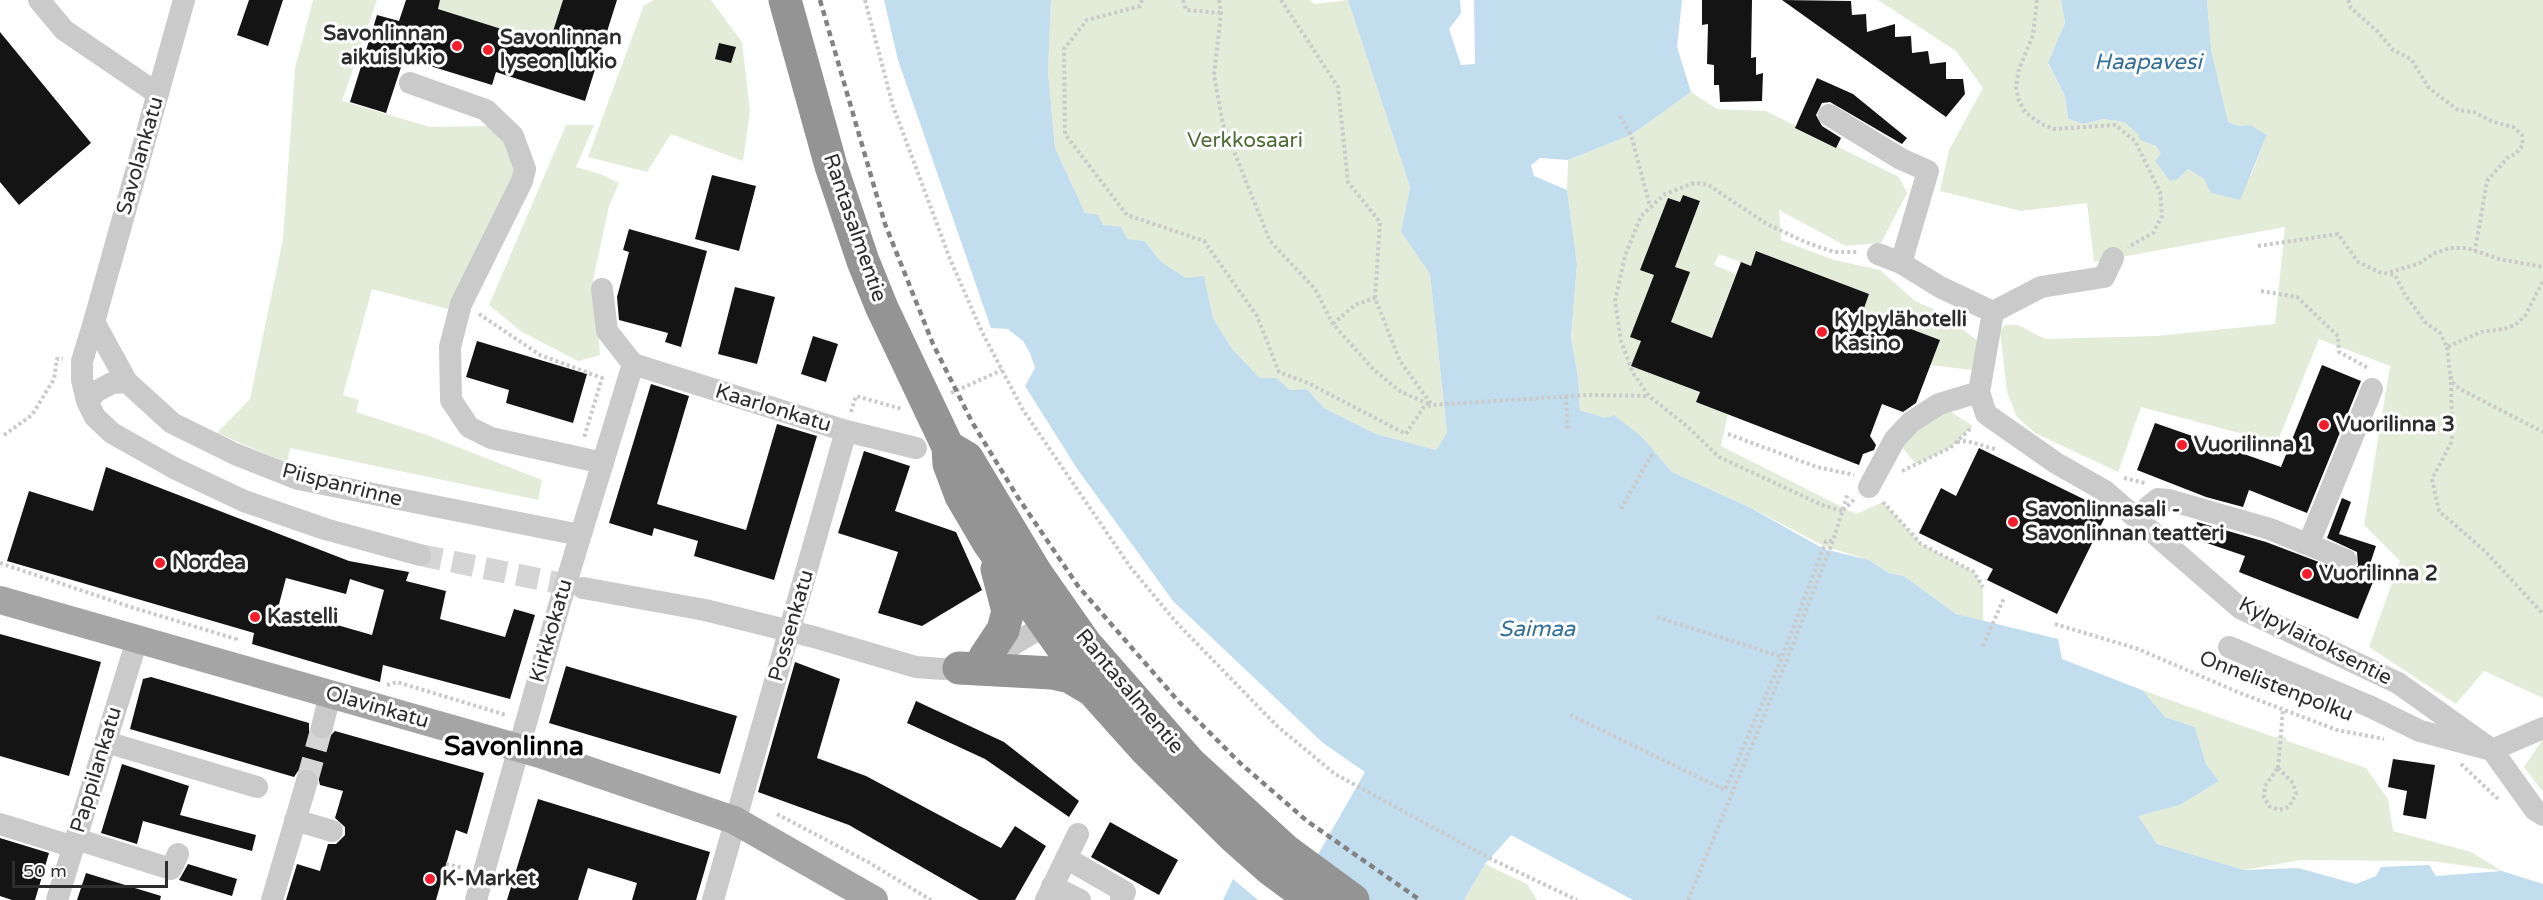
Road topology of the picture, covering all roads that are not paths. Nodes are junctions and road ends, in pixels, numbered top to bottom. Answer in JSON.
{"nodes":[{"id":1,"x":39,"y":0,"type":"edge"},
{"id":2,"x":184,"y":0,"type":"edge"},
{"id":3,"x":785,"y":0,"type":"edge"},
{"id":4,"x":410,"y":83,"type":"dead end"},
{"id":5,"x":158,"y":94,"type":"junction"},
{"id":6,"x":1829,"y":115,"type":"dead end"},
{"id":7,"x":1878,"y":254,"type":"road end"},
{"id":8,"x":2113,"y":258,"type":"road end"},
{"id":9,"x":1901,"y":263,"type":"junction"},
{"id":10,"x":602,"y":289,"type":"dead end"},
{"id":11,"x":1993,"y":312,"type":"junction"},
{"id":12,"x":96,"y":317,"type":"junction"},
{"id":13,"x":633,"y":364,"type":"junction"},
{"id":14,"x":127,"y":382,"type":"junction"},
{"id":15,"x":2372,"y":389,"type":"road end"},
{"id":16,"x":87,"y":401,"type":"junction"},
{"id":17,"x":1982,"y":403,"type":"junction"},
{"id":18,"x":846,"y":431,"type":"junction"},
{"id":19,"x":935,"y":443,"type":"junction"},
{"id":20,"x":603,"y":463,"type":"junction"},
{"id":21,"x":1869,"y":487,"type":"road end"},
{"id":22,"x":2139,"y":521,"type":"junction"},
{"id":23,"x":580,"y":535,"type":"junction"},
{"id":24,"x":988,"y":542,"type":"junction"},
{"id":25,"x":2309,"y":543,"type":"junction"},
{"id":26,"x":420,"y":555,"type":"tunnel mouth"},
{"id":27,"x":2346,"y":560,"type":"dead end"},
{"id":28,"x":583,"y":588,"type":"tunnel mouth"},
{"id":29,"x":0,"y":600,"type":"edge"},
{"id":30,"x":1054,"y":619,"type":"junction"},
{"id":31,"x":137,"y":640,"type":"junction"},
{"id":32,"x":2229,"y":647,"type":"dead end"},
{"id":33,"x":972,"y":663,"type":"junction"},
{"id":34,"x":1093,"y":691,"type":"junction"},
{"id":35,"x":330,"y":695,"type":"junction"},
{"id":36,"x":322,"y":727,"type":"tunnel mouth"},
{"id":37,"x":2543,"y":728,"type":"edge"},
{"id":38,"x":106,"y":742,"type":"junction"},
{"id":39,"x":518,"y":749,"type":"junction"},
{"id":40,"x":2492,"y":750,"type":"junction"},
{"id":41,"x":307,"y":781,"type":"tunnel mouth"},
{"id":42,"x":257,"y":787,"type":"dead end"},
{"id":43,"x":738,"y":808,"type":"junction"},
{"id":44,"x":2543,"y":815,"type":"edge"},
{"id":45,"x":295,"y":820,"type":"junction"},
{"id":46,"x":0,"y":824,"type":"edge"},
{"id":47,"x":332,"y":831,"type":"dead end"},
{"id":48,"x":1078,"y":834,"type":"dead end"},
{"id":49,"x":75,"y":843,"type":"junction"},
{"id":50,"x":178,"y":854,"type":"dead end"},
{"id":51,"x":1066,"y":858,"type":"junction"},
{"id":52,"x":1277,"y":859,"type":"junction"},
{"id":53,"x":1049,"y":893,"type":"edge"},
{"id":54,"x":57,"y":900,"type":"edge"},
{"id":55,"x":272,"y":900,"type":"edge"},
{"id":56,"x":476,"y":900,"type":"edge"},
{"id":57,"x":712,"y":900,"type":"edge"},
{"id":58,"x":874,"y":900,"type":"edge"},
{"id":59,"x":1080,"y":900,"type":"edge"},
{"id":60,"x":1121,"y":900,"type":"edge"},
{"id":61,"x":1312,"y":900,"type":"edge"},
{"id":62,"x":1353,"y":900,"type":"edge"}],
"edges":[{"from":1,"to":5,"type":"street"},
{"from":2,"to":5,"type":"street","name":"Savolankatu"},
{"from":3,"to":19,"type":"highway","name":"Rantasalmentie"},
{"from":4,"to":20,"type":"street"},
{"from":5,"to":12,"type":"street","name":"Savolankatu"},
{"from":6,"to":9,"type":"street"},
{"from":7,"to":9,"type":"street"},
{"from":8,"to":11,"type":"street"},
{"from":9,"to":11,"type":"street"},
{"from":10,"to":13,"type":"street"},
{"from":11,"to":17,"type":"street"},
{"from":12,"to":14,"type":"street","name":"Piispanrinne"},
{"from":12,"to":16,"type":"street","name":"Savolankatu"},
{"from":13,"to":18,"type":"street","name":"Kaarlonkatu"},
{"from":13,"to":20,"type":"street","name":"Kirkkokatu"},
{"from":14,"to":16,"type":"street"},
{"from":14,"to":23,"type":"street","name":"Piispanrinne"},
{"from":15,"to":25,"type":"street"},
{"from":16,"to":26,"type":"street"},
{"from":17,"to":21,"type":"street"},
{"from":17,"to":22,"type":"street","name":"Kylpylaitoksentie"},
{"from":18,"to":19,"type":"street","name":"Kaarlonkatu"},
{"from":18,"to":43,"type":"street","name":"Possenkatu"},
{"from":19,"to":24,"type":"highway","name":"Rantasalmentie"},
{"from":19,"to":30,"type":"highway","name":"Rantasalmentie"},
{"from":20,"to":23,"type":"street","name":"Kirkkokatu"},
{"from":22,"to":25,"type":"street"},
{"from":22,"to":40,"type":"street","name":"Kylpylaitoksentie"},
{"from":23,"to":39,"type":"street","name":"Kirkkokatu"},
{"from":24,"to":30,"type":"highway","name":"Rantasalmentie"},
{"from":24,"to":33,"type":"highway"},
{"from":25,"to":27,"type":"street"},
{"from":28,"to":33,"type":"street"},
{"from":29,"to":31,"type":"main road","name":"Olavinkatu"},
{"from":30,"to":33,"type":"street"},
{"from":30,"to":34,"type":"highway","name":"Rantasalmentie"},
{"from":30,"to":52,"type":"highway","name":"Rantasalmentie"},
{"from":31,"to":35,"type":"main road","name":"Olavinkatu"},
{"from":31,"to":38,"type":"street","name":"Pappilankatu"},
{"from":32,"to":40,"type":"street"},
{"from":33,"to":34,"type":"highway"},
{"from":34,"to":52,"type":"highway"},
{"from":35,"to":36,"type":"street"},
{"from":35,"to":39,"type":"main road","name":"Olavinkatu"},
{"from":37,"to":40,"type":"street"},
{"from":38,"to":42,"type":"street"},
{"from":38,"to":49,"type":"street","name":"Pappilankatu"},
{"from":39,"to":43,"type":"main road","name":"Olavinkatu"},
{"from":39,"to":56,"type":"street","name":"Kirkkokatu"},
{"from":40,"to":44,"type":"street","name":"Kylpylaitoksentie"},
{"from":41,"to":45,"type":"street"},
{"from":43,"to":57,"type":"street","name":"Possenkatu"},
{"from":43,"to":58,"type":"main road","name":"Olavinkatu"},
{"from":45,"to":47,"type":"street"},
{"from":45,"to":55,"type":"street"},
{"from":46,"to":49,"type":"street"},
{"from":48,"to":51,"type":"street"},
{"from":49,"to":50,"type":"street"},
{"from":49,"to":54,"type":"street","name":"Pappilankatu"},
{"from":51,"to":53,"type":"street"},
{"from":51,"to":60,"type":"street"},
{"from":52,"to":61,"type":"highway"},
{"from":52,"to":62,"type":"highway","name":"Rantasalmentie"},
{"from":53,"to":59,"type":"street"}]}
